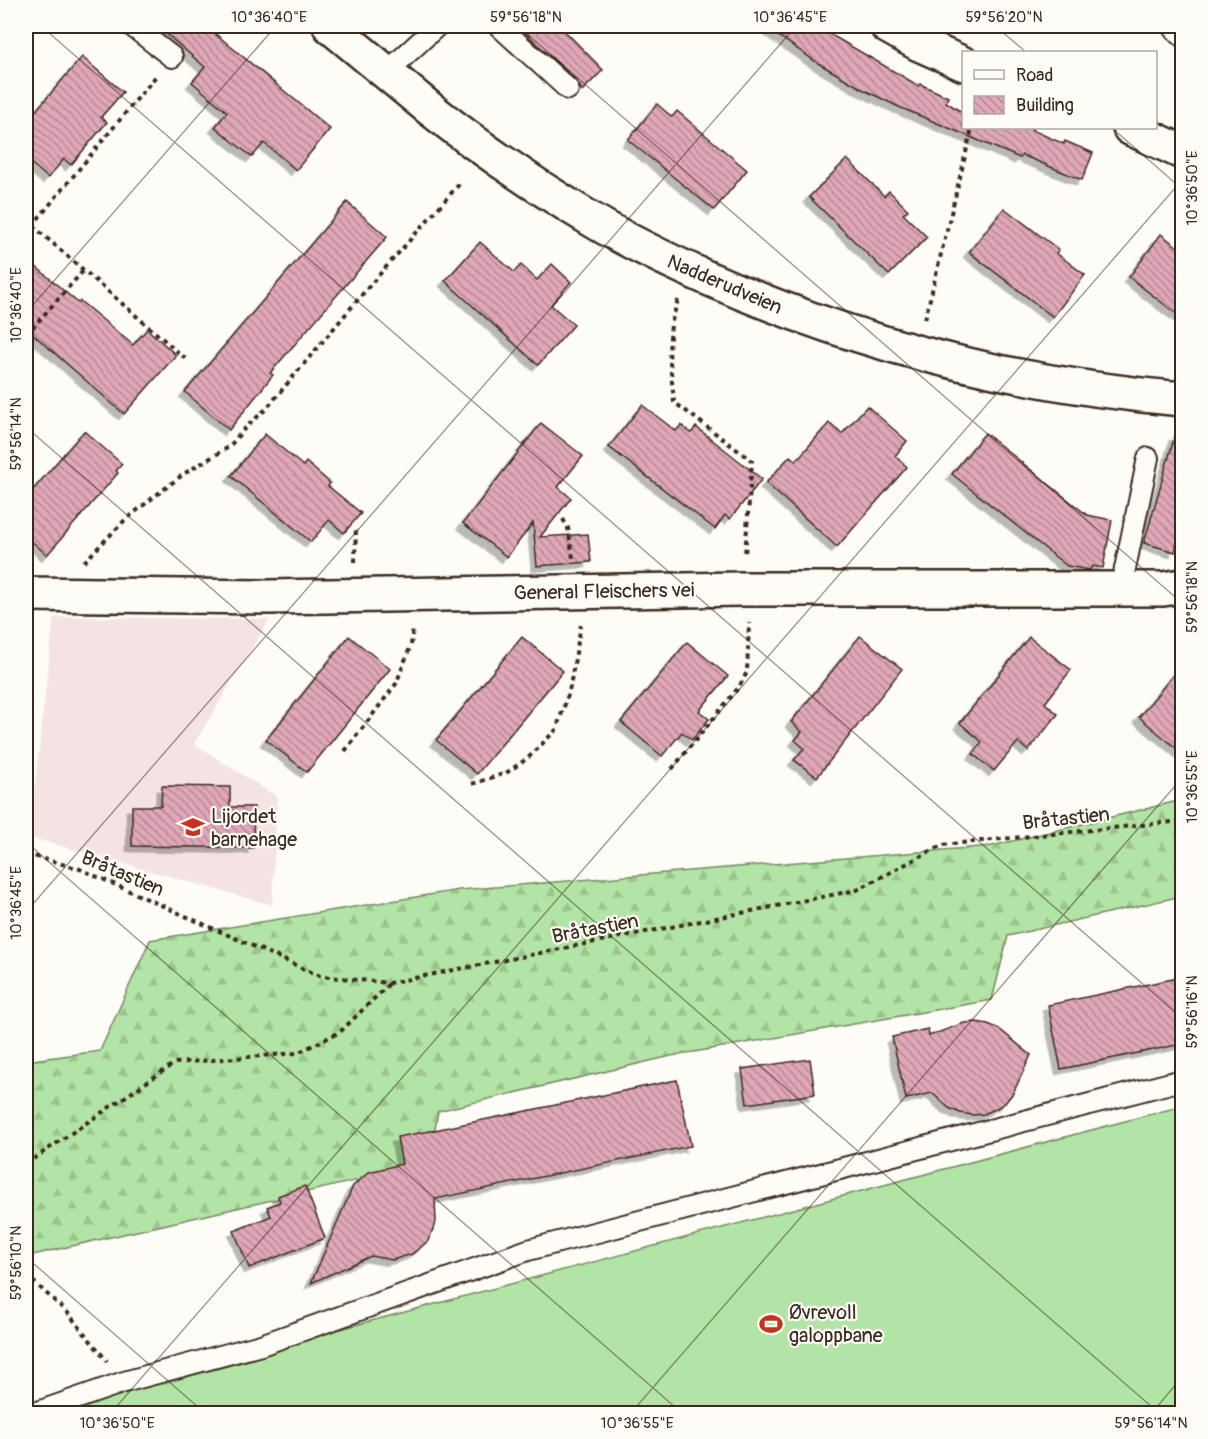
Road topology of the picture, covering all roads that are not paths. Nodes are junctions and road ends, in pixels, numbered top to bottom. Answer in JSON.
{"nodes":[{"id":1,"x":132,"y":26,"type":"edge"},
{"id":2,"x":330,"y":26,"type":"edge"},
{"id":3,"x":437,"y":26,"type":"edge"},
{"id":4,"x":499,"y":26,"type":"edge"},
{"id":5,"x":887,"y":26,"type":"edge"},
{"id":6,"x":1172,"y":26,"type":"edge"},
{"id":7,"x":1182,"y":36,"type":"edge"},
{"id":8,"x":172,"y":57,"type":"dead end"},
{"id":9,"x":962,"y":64,"type":"edge"},
{"id":10,"x":387,"y":72,"type":"junction"},
{"id":11,"x":568,"y":88,"type":"dead end"},
{"id":12,"x":1132,"y":129,"type":"edge"},
{"id":13,"x":1182,"y":152,"type":"edge"},
{"id":14,"x":1182,"y":399,"type":"edge"},
{"id":15,"x":1148,"y":458,"type":"dead end"},
{"id":16,"x":1182,"y":586,"type":"edge"},
{"id":17,"x":1121,"y":588,"type":"junction"},
{"id":18,"x":26,"y":594,"type":"edge"},
{"id":19,"x":1182,"y":1080,"type":"edge"},
{"id":20,"x":32,"y":1413,"type":"edge"}],
"edges":[{"from":1,"to":8,"type":"lane"},
{"from":2,"to":10,"type":"street","name":"Nadderudveien"},
{"from":3,"to":10,"type":"lane"},
{"from":4,"to":11,"type":"lane"},
{"from":5,"to":9,"type":"street"},
{"from":6,"to":7,"type":"lane"},
{"from":10,"to":14,"type":"street","name":"Nadderudveien"},
{"from":12,"to":13,"type":"street"},
{"from":15,"to":17,"type":"lane"},
{"from":16,"to":17,"type":"street","name":"General Fleischers vei"},
{"from":17,"to":18,"type":"street","name":"General Fleischers vei"},
{"from":19,"to":20,"type":"lane"}]}
